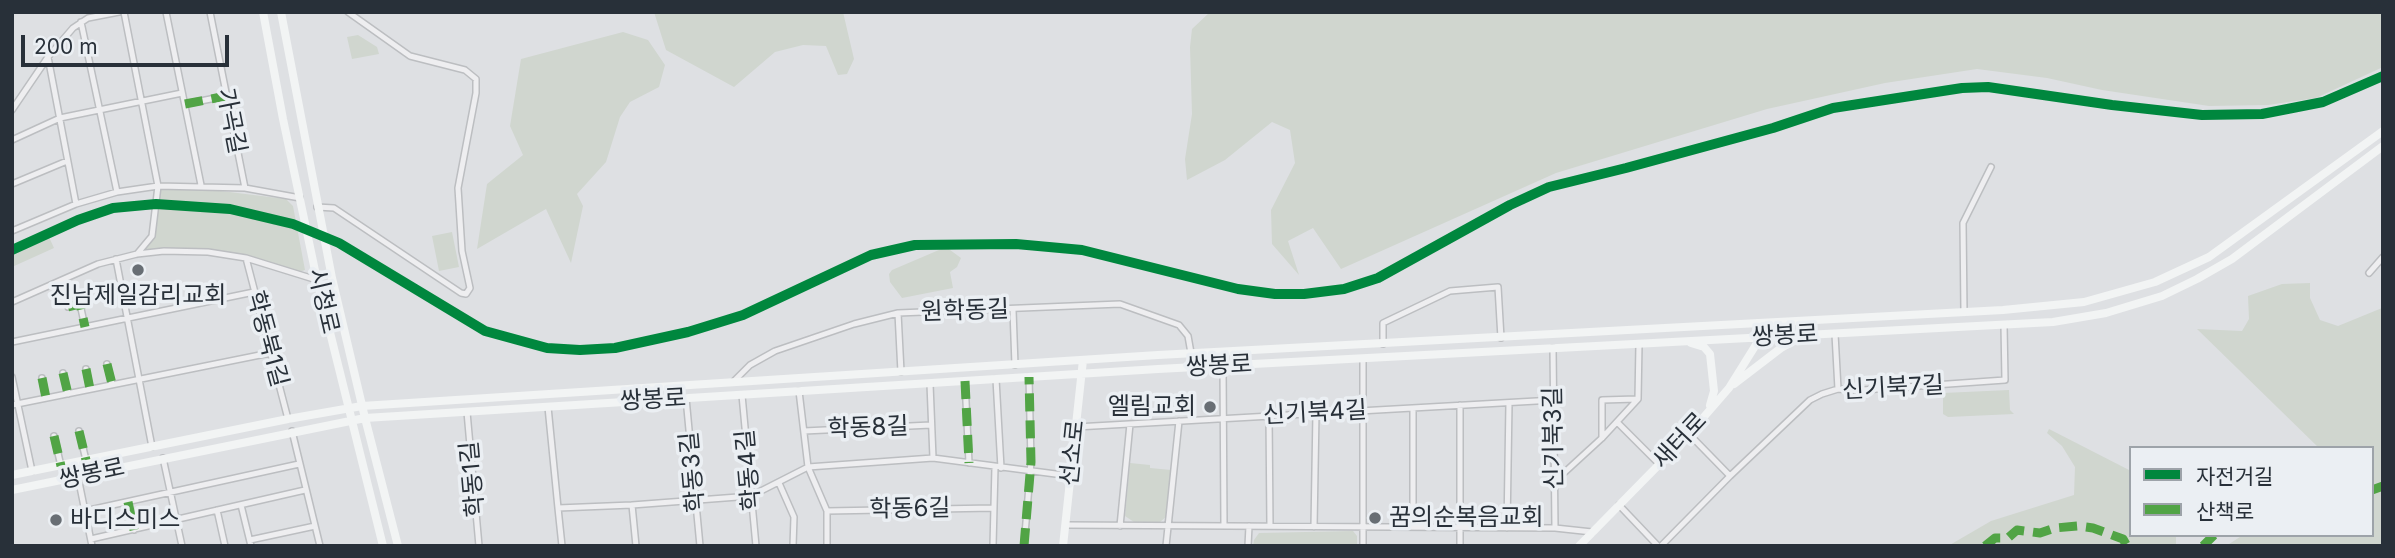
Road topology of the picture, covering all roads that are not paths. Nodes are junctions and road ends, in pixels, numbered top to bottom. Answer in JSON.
{"nodes":[{"id":1,"x":122,"y":12,"type":"edge"},
{"id":2,"x":166,"y":12,"type":"edge"},
{"id":3,"x":210,"y":12,"type":"edge"},
{"id":4,"x":263,"y":12,"type":"edge"},
{"id":5,"x":281,"y":12,"type":"edge"},
{"id":6,"x":348,"y":12,"type":"edge"},
{"id":7,"x":81,"y":22,"type":"junction"},
{"id":8,"x":48,"y":57,"type":"junction"},
{"id":9,"x":182,"y":93,"type":"junction"},
{"id":10,"x":226,"y":96,"type":"junction"},
{"id":11,"x":141,"y":101,"type":"junction"},
{"id":12,"x":185,"y":104,"type":"junction"},
{"id":13,"x":100,"y":108,"type":"junction"},
{"id":14,"x":12,"y":110,"type":"edge"},
{"id":15,"x":299,"y":116,"type":"junction"},
{"id":16,"x":60,"y":118,"type":"junction"},
{"id":17,"x":283,"y":120,"type":"junction"},
{"id":18,"x":2383,"y":131,"type":"edge"},
{"id":19,"x":12,"y":140,"type":"edge"},
{"id":20,"x":2383,"y":146,"type":"edge"},
{"id":21,"x":67,"y":161,"type":"junction"},
{"id":22,"x":1991,"y":167,"type":"dead end"},
{"id":23,"x":12,"y":184,"type":"edge"},
{"id":24,"x":158,"y":186,"type":"junction"},
{"id":25,"x":201,"y":186,"type":"junction"},
{"id":26,"x":245,"y":188,"type":"junction"},
{"id":27,"x":117,"y":192,"type":"junction"},
{"id":28,"x":300,"y":198,"type":"junction"},
{"id":29,"x":76,"y":204,"type":"junction"},
{"id":30,"x":317,"y":207,"type":"junction"},
{"id":31,"x":12,"y":231,"type":"edge"},
{"id":32,"x":137,"y":254,"type":"junction"},
{"id":33,"x":2383,"y":257,"type":"edge"},
{"id":34,"x":116,"y":258,"type":"junction"},
{"id":35,"x":246,"y":258,"type":"junction"},
{"id":36,"x":2369,"y":273,"type":"dead end"},
{"id":37,"x":317,"y":280,"type":"junction"},
{"id":38,"x":254,"y":292,"type":"junction"},
{"id":39,"x":12,"y":302,"type":"edge"},
{"id":40,"x":68,"y":307,"type":"dead end"},
{"id":41,"x":1013,"y":310,"type":"junction"},
{"id":42,"x":2003,"y":310,"type":"junction"},
{"id":43,"x":1964,"y":312,"type":"junction"},
{"id":44,"x":898,"y":313,"type":"junction"},
{"id":45,"x":127,"y":319,"type":"junction"},
{"id":46,"x":1758,"y":323,"type":"junction"},
{"id":47,"x":2004,"y":325,"type":"junction"},
{"id":48,"x":85,"y":327,"type":"junction"},
{"id":49,"x":1823,"y":334,"type":"junction"},
{"id":50,"x":1835,"y":334,"type":"junction"},
{"id":51,"x":1502,"y":338,"type":"junction"},
{"id":52,"x":1759,"y":338,"type":"junction"},
{"id":53,"x":1685,"y":341,"type":"junction"},
{"id":54,"x":12,"y":342,"type":"edge"},
{"id":55,"x":1383,"y":344,"type":"junction"},
{"id":56,"x":1639,"y":344,"type":"junction"},
{"id":57,"x":1553,"y":348,"type":"junction"},
{"id":58,"x":1191,"y":353,"type":"junction"},
{"id":59,"x":270,"y":354,"type":"junction"},
{"id":60,"x":1363,"y":359,"type":"junction"},
{"id":61,"x":1083,"y":360,"type":"junction"},
{"id":62,"x":107,"y":364,"type":"dead end"},
{"id":63,"x":1015,"y":365,"type":"junction"},
{"id":64,"x":1223,"y":366,"type":"junction"},
{"id":65,"x":86,"y":369,"type":"dead end"},
{"id":66,"x":901,"y":372,"type":"junction"},
{"id":67,"x":63,"y":373,"type":"dead end"},
{"id":68,"x":1082,"y":374,"type":"junction"},
{"id":69,"x":12,"y":377,"type":"edge"},
{"id":70,"x":1030,"y":377,"type":"junction"},
{"id":71,"x":42,"y":378,"type":"dead end"},
{"id":72,"x":139,"y":379,"type":"junction"},
{"id":73,"x":996,"y":380,"type":"junction"},
{"id":74,"x":965,"y":382,"type":"junction"},
{"id":75,"x":733,"y":383,"type":"junction"},
{"id":76,"x":112,"y":384,"type":"junction"},
{"id":77,"x":930,"y":384,"type":"junction"},
{"id":78,"x":1728,"y":388,"type":"junction"},
{"id":79,"x":90,"y":389,"type":"junction"},
{"id":80,"x":1838,"y":389,"type":"junction"},
{"id":81,"x":799,"y":391,"type":"junction"},
{"id":82,"x":68,"y":394,"type":"junction"},
{"id":83,"x":743,"y":395,"type":"junction"},
{"id":84,"x":46,"y":398,"type":"junction"},
{"id":85,"x":686,"y":398,"type":"junction"},
{"id":86,"x":1638,"y":399,"type":"junction"},
{"id":87,"x":1554,"y":400,"type":"junction"},
{"id":88,"x":1508,"y":403,"type":"junction"},
{"id":89,"x":15,"y":405,"type":"edge"},
{"id":90,"x":1460,"y":405,"type":"junction"},
{"id":91,"x":362,"y":406,"type":"junction"},
{"id":92,"x":548,"y":407,"type":"junction"},
{"id":93,"x":1413,"y":408,"type":"junction"},
{"id":94,"x":349,"y":409,"type":"junction"},
{"id":95,"x":1363,"y":411,"type":"junction"},
{"id":96,"x":1707,"y":411,"type":"junction"},
{"id":97,"x":467,"y":412,"type":"junction"},
{"id":98,"x":1316,"y":413,"type":"junction"},
{"id":99,"x":1269,"y":416,"type":"junction"},
{"id":100,"x":365,"y":418,"type":"junction"},
{"id":101,"x":288,"y":419,"type":"junction"},
{"id":102,"x":1224,"y":419,"type":"junction"},
{"id":103,"x":351,"y":421,"type":"junction"},
{"id":104,"x":1179,"y":421,"type":"junction"},
{"id":105,"x":1617,"y":422,"type":"junction"},
{"id":106,"x":1130,"y":424,"type":"junction"},
{"id":107,"x":931,"y":425,"type":"junction"},
{"id":108,"x":1076,"y":427,"type":"junction"},
{"id":109,"x":79,"y":430,"type":"dead end"},
{"id":110,"x":292,"y":431,"type":"junction"},
{"id":111,"x":804,"y":431,"type":"junction"},
{"id":112,"x":1689,"y":434,"type":"junction"},
{"id":113,"x":54,"y":436,"type":"dead end"},
{"id":114,"x":1602,"y":438,"type":"junction"},
{"id":115,"x":152,"y":447,"type":"junction"},
{"id":116,"x":163,"y":458,"type":"junction"},
{"id":117,"x":933,"y":458,"type":"junction"},
{"id":118,"x":86,"y":460,"type":"junction"},
{"id":119,"x":969,"y":463,"type":"junction"},
{"id":120,"x":299,"y":464,"type":"junction"},
{"id":121,"x":1659,"y":464,"type":"junction"},
{"id":122,"x":61,"y":466,"type":"junction"},
{"id":123,"x":808,"y":467,"type":"junction"},
{"id":124,"x":998,"y":467,"type":"junction"},
{"id":125,"x":32,"y":471,"type":"junction"},
{"id":126,"x":1030,"y":471,"type":"junction"},
{"id":127,"x":12,"y":475,"type":"edge"},
{"id":128,"x":1730,"y":475,"type":"junction"},
{"id":129,"x":1071,"y":476,"type":"junction"},
{"id":130,"x":78,"y":477,"type":"junction"},
{"id":131,"x":1555,"y":482,"type":"junction"},
{"id":132,"x":779,"y":483,"type":"junction"},
{"id":133,"x":305,"y":489,"type":"junction"},
{"id":134,"x":12,"y":490,"type":"edge"},
{"id":135,"x":170,"y":492,"type":"junction"},
{"id":136,"x":751,"y":496,"type":"junction"},
{"id":137,"x":695,"y":500,"type":"junction"},
{"id":138,"x":128,"y":502,"type":"junction"},
{"id":139,"x":1618,"y":504,"type":"junction"},
{"id":140,"x":241,"y":505,"type":"junction"},
{"id":141,"x":632,"y":505,"type":"junction"},
{"id":142,"x":558,"y":508,"type":"junction"},
{"id":143,"x":993,"y":508,"type":"junction"},
{"id":144,"x":217,"y":510,"type":"junction"},
{"id":145,"x":85,"y":511,"type":"junction"},
{"id":146,"x":827,"y":511,"type":"junction"},
{"id":147,"x":176,"y":520,"type":"junction"},
{"id":148,"x":1066,"y":525,"type":"junction"},
{"id":149,"x":314,"y":526,"type":"junction"},
{"id":150,"x":1120,"y":526,"type":"junction"},
{"id":151,"x":1168,"y":526,"type":"junction"},
{"id":152,"x":1224,"y":526,"type":"junction"},
{"id":153,"x":1249,"y":526,"type":"junction"},
{"id":154,"x":1270,"y":526,"type":"junction"},
{"id":155,"x":1314,"y":527,"type":"junction"},
{"id":156,"x":1363,"y":527,"type":"junction"},
{"id":157,"x":1413,"y":527,"type":"junction"},
{"id":158,"x":1460,"y":527,"type":"junction"},
{"id":159,"x":1507,"y":528,"type":"junction"},
{"id":160,"x":1555,"y":528,"type":"junction"},
{"id":161,"x":134,"y":530,"type":"junction"},
{"id":162,"x":1592,"y":531,"type":"junction"},
{"id":163,"x":92,"y":543,"type":"edge"},
{"id":164,"x":251,"y":543,"type":"edge"},
{"id":165,"x":182,"y":546,"type":"edge"},
{"id":166,"x":225,"y":546,"type":"edge"},
{"id":167,"x":320,"y":546,"type":"edge"},
{"id":168,"x":383,"y":546,"type":"edge"},
{"id":169,"x":398,"y":546,"type":"edge"},
{"id":170,"x":479,"y":546,"type":"edge"},
{"id":171,"x":562,"y":546,"type":"edge"},
{"id":172,"x":636,"y":546,"type":"edge"},
{"id":173,"x":700,"y":546,"type":"edge"},
{"id":174,"x":756,"y":546,"type":"edge"},
{"id":175,"x":793,"y":546,"type":"edge"},
{"id":176,"x":827,"y":546,"type":"edge"},
{"id":177,"x":993,"y":546,"type":"edge"},
{"id":178,"x":1024,"y":546,"type":"edge"},
{"id":179,"x":1063,"y":546,"type":"edge"},
{"id":180,"x":1166,"y":546,"type":"edge"},
{"id":181,"x":1248,"y":546,"type":"edge"},
{"id":182,"x":1363,"y":546,"type":"edge"},
{"id":183,"x":1460,"y":546,"type":"edge"},
{"id":184,"x":1579,"y":546,"type":"edge"},
{"id":185,"x":1660,"y":546,"type":"edge"}],
"edges":[{"from":1,"to":7,"type":"street"},
{"from":1,"to":11,"type":"street"},
{"from":2,"to":9,"type":"street","name":"가곡길"},
{"from":3,"to":10,"type":"street","name":"가곡길"},
{"from":4,"to":17,"type":"street","name":"시청로"},
{"from":5,"to":15,"type":"street","name":"시청로"},
{"from":6,"to":30,"type":"street"},
{"from":7,"to":8,"type":"street"},
{"from":7,"to":13,"type":"street"},
{"from":8,"to":14,"type":"street"},
{"from":8,"to":16,"type":"street"},
{"from":9,"to":11,"type":"street"},
{"from":9,"to":12,"type":"street","name":"가곡길"},
{"from":10,"to":12,"type":"street"},
{"from":10,"to":26,"type":"street","name":"가곡길"},
{"from":11,"to":13,"type":"street"},
{"from":11,"to":24,"type":"street"},
{"from":12,"to":25,"type":"street","name":"가곡길"},
{"from":13,"to":16,"type":"street"},
{"from":13,"to":27,"type":"street"},
{"from":15,"to":17,"type":"street"},
{"from":15,"to":30,"type":"street","name":"시청로"},
{"from":16,"to":19,"type":"street"},
{"from":16,"to":21,"type":"street"},
{"from":17,"to":28,"type":"street","name":"시청로"},
{"from":18,"to":42,"type":"street","name":"쌍봉로"},
{"from":20,"to":47,"type":"street","name":"쌍봉로"},
{"from":21,"to":23,"type":"street"},
{"from":21,"to":29,"type":"street"},
{"from":22,"to":43,"type":"street"},
{"from":24,"to":25,"type":"street","name":"가곡길"},
{"from":24,"to":27,"type":"street","name":"가곡길"},
{"from":24,"to":32,"type":"street"},
{"from":25,"to":26,"type":"street","name":"가곡길"},
{"from":26,"to":28,"type":"street","name":"가곡길"},
{"from":27,"to":29,"type":"street","name":"가곡길"},
{"from":28,"to":37,"type":"street","name":"시청로"},
{"from":29,"to":31,"type":"street","name":"가곡길"},
{"from":30,"to":91,"type":"street","name":"시청로"},
{"from":32,"to":34,"type":"street"},
{"from":32,"to":35,"type":"street"},
{"from":33,"to":36,"type":"street"},
{"from":34,"to":39,"type":"street"},
{"from":34,"to":45,"type":"street"},
{"from":35,"to":37,"type":"street"},
{"from":35,"to":38,"type":"street","name":"학동북1길"},
{"from":37,"to":94,"type":"street","name":"시청로"},
{"from":38,"to":45,"type":"street"},
{"from":38,"to":59,"type":"street","name":"학동북1길"},
{"from":40,"to":48,"type":"street"},
{"from":41,"to":44,"type":"street","name":"원학동길"},
{"from":41,"to":58,"type":"street","name":"원학동길"},
{"from":41,"to":63,"type":"street"},
{"from":42,"to":43,"type":"street","name":"쌍봉로"},
{"from":42,"to":47,"type":"street"},
{"from":43,"to":46,"type":"street","name":"쌍봉로"},
{"from":44,"to":66,"type":"street"},
{"from":44,"to":75,"type":"street","name":"원학동길"},
{"from":45,"to":48,"type":"street"},
{"from":45,"to":72,"type":"street"},
{"from":46,"to":51,"type":"street","name":"쌍봉로"},
{"from":46,"to":52,"type":"street"},
{"from":47,"to":50,"type":"street","name":"쌍봉로"},
{"from":47,"to":80,"type":"street","name":"신기북7길"},
{"from":48,"to":54,"type":"street"},
{"from":49,"to":50,"type":"street","name":"쌍봉로"},
{"from":49,"to":52,"type":"street","name":"쌍봉로"},
{"from":49,"to":78,"type":"street"},
{"from":50,"to":80,"type":"street"},
{"from":51,"to":55,"type":"street","name":"쌍봉로"},
{"from":51,"to":55,"type":"street"},
{"from":52,"to":53,"type":"street","name":"쌍봉로"},
{"from":52,"to":78,"type":"street","name":"새터로"},
{"from":53,"to":56,"type":"street","name":"쌍봉로"},
{"from":53,"to":96,"type":"street"},
{"from":55,"to":58,"type":"street","name":"쌍봉로"},
{"from":56,"to":57,"type":"street","name":"쌍봉로"},
{"from":56,"to":86,"type":"street"},
{"from":57,"to":60,"type":"street","name":"쌍봉로"},
{"from":57,"to":87,"type":"street","name":"신기북3길"},
{"from":58,"to":61,"type":"street","name":"쌍봉로"},
{"from":59,"to":72,"type":"street"},
{"from":59,"to":101,"type":"street","name":"학동북1길"},
{"from":60,"to":64,"type":"street","name":"쌍봉로"},
{"from":60,"to":95,"type":"street"},
{"from":61,"to":63,"type":"street","name":"쌍봉로"},
{"from":61,"to":68,"type":"street","name":"선소로"},
{"from":62,"to":76,"type":"street"},
{"from":63,"to":66,"type":"street","name":"쌍봉로"},
{"from":64,"to":68,"type":"street","name":"쌍봉로"},
{"from":64,"to":102,"type":"street"},
{"from":65,"to":79,"type":"street"},
{"from":66,"to":75,"type":"street","name":"쌍봉로"},
{"from":67,"to":82,"type":"street"},
{"from":68,"to":70,"type":"street","name":"쌍봉로"},
{"from":68,"to":108,"type":"street","name":"선소로"},
{"from":69,"to":89,"type":"street"},
{"from":70,"to":73,"type":"street","name":"쌍봉로"},
{"from":70,"to":126,"type":"street"},
{"from":71,"to":84,"type":"street"},
{"from":72,"to":76,"type":"street"},
{"from":72,"to":115,"type":"street"},
{"from":73,"to":74,"type":"street","name":"쌍봉로"},
{"from":73,"to":124,"type":"street"},
{"from":74,"to":77,"type":"street","name":"쌍봉로"},
{"from":74,"to":119,"type":"street"},
{"from":75,"to":91,"type":"street","name":"쌍봉로"},
{"from":76,"to":79,"type":"street"},
{"from":77,"to":81,"type":"street","name":"쌍봉로"},
{"from":77,"to":107,"type":"street","name":"학동8길"},
{"from":78,"to":96,"type":"street","name":"새터로"},
{"from":79,"to":82,"type":"street"},
{"from":80,"to":128,"type":"street","name":"신기북7길"},
{"from":81,"to":83,"type":"street","name":"쌍봉로"},
{"from":81,"to":111,"type":"street","name":"학동8길"},
{"from":82,"to":84,"type":"street"},
{"from":83,"to":85,"type":"street","name":"쌍봉로"},
{"from":83,"to":136,"type":"street","name":"학동4길"},
{"from":84,"to":89,"type":"street"},
{"from":85,"to":92,"type":"street","name":"쌍봉로"},
{"from":85,"to":137,"type":"street","name":"학동3길"},
{"from":86,"to":105,"type":"street"},
{"from":86,"to":114,"type":"street"},
{"from":87,"to":88,"type":"street","name":"신기북4길"},
{"from":87,"to":131,"type":"street","name":"신기북3길"},
{"from":88,"to":90,"type":"street","name":"신기북4길"},
{"from":88,"to":159,"type":"street","name":"신기북3길"},
{"from":89,"to":125,"type":"street"},
{"from":90,"to":93,"type":"street","name":"신기북4길"},
{"from":90,"to":158,"type":"street"},
{"from":91,"to":94,"type":"street","name":"쌍봉로"},
{"from":91,"to":100,"type":"street","name":"시청로"},
{"from":92,"to":97,"type":"street","name":"쌍봉로"},
{"from":92,"to":142,"type":"street"},
{"from":93,"to":95,"type":"street","name":"신기북4길"},
{"from":93,"to":157,"type":"street"},
{"from":94,"to":101,"type":"street","name":"쌍봉로"},
{"from":94,"to":103,"type":"street","name":"시청로"},
{"from":95,"to":98,"type":"street","name":"신기북4길"},
{"from":95,"to":156,"type":"street"},
{"from":96,"to":112,"type":"street","name":"새터로"},
{"from":97,"to":100,"type":"street","name":"쌍봉로"},
{"from":97,"to":170,"type":"street","name":"학동1길"},
{"from":98,"to":99,"type":"street","name":"신기북4길"},
{"from":98,"to":155,"type":"street"},
{"from":99,"to":102,"type":"street","name":"신기북4길"},
{"from":99,"to":154,"type":"street"},
{"from":100,"to":103,"type":"street","name":"쌍봉로"},
{"from":100,"to":169,"type":"street","name":"시청로"},
{"from":101,"to":115,"type":"street","name":"쌍봉로"},
{"from":102,"to":104,"type":"street","name":"신기북4길"},
{"from":102,"to":152,"type":"street"},
{"from":103,"to":110,"type":"street","name":"쌍봉로"},
{"from":103,"to":168,"type":"street","name":"시청로"},
{"from":104,"to":106,"type":"street","name":"신기북4길"},
{"from":104,"to":151,"type":"street"},
{"from":105,"to":114,"type":"street"},
{"from":105,"to":121,"type":"street"},
{"from":106,"to":108,"type":"street","name":"신기북4길"},
{"from":106,"to":150,"type":"street"},
{"from":107,"to":111,"type":"street","name":"학동8길"},
{"from":107,"to":117,"type":"street","name":"학동8길"},
{"from":108,"to":129,"type":"street","name":"선소로"},
{"from":109,"to":118,"type":"street"},
{"from":110,"to":116,"type":"street","name":"쌍봉로"},
{"from":110,"to":120,"type":"street"},
{"from":111,"to":123,"type":"street","name":"학동8길"},
{"from":112,"to":121,"type":"street","name":"새터로"},
{"from":112,"to":128,"type":"street"},
{"from":113,"to":122,"type":"street"},
{"from":114,"to":131,"type":"street"},
{"from":115,"to":118,"type":"street","name":"쌍봉로"},
{"from":116,"to":130,"type":"street","name":"쌍봉로"},
{"from":116,"to":135,"type":"street"},
{"from":117,"to":119,"type":"street","name":"학동8길"},
{"from":117,"to":123,"type":"street","name":"학동8길"},
{"from":118,"to":122,"type":"street","name":"쌍봉로"},
{"from":119,"to":124,"type":"street","name":"학동8길"},
{"from":120,"to":133,"type":"street"},
{"from":120,"to":135,"type":"street"},
{"from":121,"to":139,"type":"street","name":"새터로"},
{"from":122,"to":125,"type":"street","name":"쌍봉로"},
{"from":123,"to":132,"type":"street","name":"학동8길"},
{"from":123,"to":146,"type":"street"},
{"from":124,"to":126,"type":"street","name":"학동8길"},
{"from":124,"to":143,"type":"street"},
{"from":125,"to":127,"type":"street","name":"쌍봉로"},
{"from":126,"to":129,"type":"street","name":"학동8길"},
{"from":126,"to":178,"type":"street"},
{"from":128,"to":185,"type":"street","name":"신기북7길"},
{"from":129,"to":148,"type":"street","name":"선소로"},
{"from":130,"to":134,"type":"street","name":"쌍봉로"},
{"from":130,"to":145,"type":"street"},
{"from":131,"to":160,"type":"street","name":"신기북3길"},
{"from":132,"to":136,"type":"street","name":"학동8길"},
{"from":132,"to":175,"type":"street"},
{"from":133,"to":140,"type":"street"},
{"from":133,"to":149,"type":"street"},
{"from":135,"to":138,"type":"street"},
{"from":135,"to":147,"type":"street"},
{"from":136,"to":137,"type":"street"},
{"from":136,"to":174,"type":"street","name":"학동4길"},
{"from":137,"to":141,"type":"street"},
{"from":137,"to":173,"type":"street","name":"학동3길"},
{"from":138,"to":145,"type":"street"},
{"from":138,"to":161,"type":"street"},
{"from":139,"to":162,"type":"street","name":"새터로"},
{"from":139,"to":185,"type":"street"},
{"from":140,"to":144,"type":"street"},
{"from":140,"to":164,"type":"street"},
{"from":141,"to":142,"type":"street"},
{"from":141,"to":172,"type":"street"},
{"from":142,"to":171,"type":"street"},
{"from":143,"to":146,"type":"street","name":"학동6길"},
{"from":143,"to":177,"type":"street"},
{"from":144,"to":147,"type":"street"},
{"from":144,"to":166,"type":"street"},
{"from":145,"to":163,"type":"street"},
{"from":146,"to":176,"type":"street"},
{"from":147,"to":161,"type":"street"},
{"from":147,"to":165,"type":"street"},
{"from":148,"to":150,"type":"street"},
{"from":148,"to":179,"type":"street","name":"선소로"},
{"from":149,"to":164,"type":"street"},
{"from":149,"to":167,"type":"street"},
{"from":150,"to":151,"type":"street"},
{"from":151,"to":152,"type":"street"},
{"from":151,"to":180,"type":"street"},
{"from":152,"to":153,"type":"street"},
{"from":153,"to":154,"type":"street"},
{"from":153,"to":181,"type":"street"},
{"from":154,"to":155,"type":"street"},
{"from":155,"to":156,"type":"street"},
{"from":156,"to":157,"type":"street"},
{"from":156,"to":182,"type":"street"},
{"from":157,"to":158,"type":"street"},
{"from":158,"to":159,"type":"street"},
{"from":158,"to":183,"type":"street"},
{"from":159,"to":160,"type":"street"},
{"from":160,"to":162,"type":"street"},
{"from":161,"to":163,"type":"street"},
{"from":162,"to":184,"type":"street","name":"새터로"}]}
